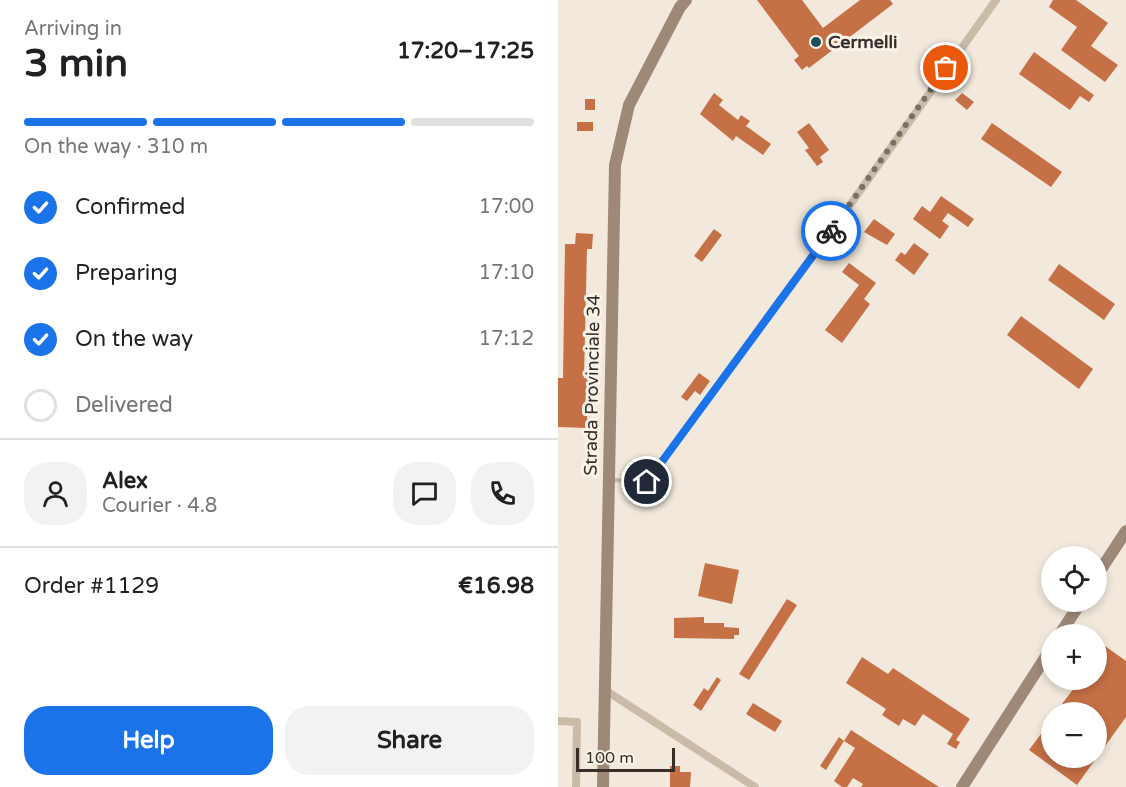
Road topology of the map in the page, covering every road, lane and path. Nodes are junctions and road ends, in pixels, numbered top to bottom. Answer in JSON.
{"nodes":[{"id":1,"x":686,"y":0,"type":"edge"},
{"id":2,"x":996,"y":0,"type":"edge"},
{"id":3,"x":830,"y":233,"type":"joint"},
{"id":4,"x":609,"y":480,"type":"junction"},
{"id":5,"x":1126,"y":531,"type":"edge"},
{"id":6,"x":1107,"y":560,"type":"edge"},
{"id":7,"x":1041,"y":664,"type":"edge"},
{"id":8,"x":605,"y":690,"type":"junction"},
{"id":9,"x":558,"y":722,"type":"edge"},
{"id":10,"x":576,"y":787,"type":"edge"},
{"id":11,"x":603,"y":787,"type":"edge"},
{"id":12,"x":755,"y":787,"type":"edge"},
{"id":13,"x":962,"y":787,"type":"edge"}],
"edges":[{"from":1,"to":4,"type":"main road","name":"Strada Provinciale 34"},
{"from":2,"to":3,"type":"street"},
{"from":3,"to":4,"type":"lane"},
{"from":4,"to":8,"type":"main road","name":"Strada Provinciale 34"},
{"from":5,"to":6,"type":"main road"},
{"from":7,"to":13,"type":"main road"},
{"from":8,"to":11,"type":"main road","name":"Strada Provinciale 34"},
{"from":8,"to":12,"type":"street"},
{"from":9,"to":10,"type":"street"}]}
